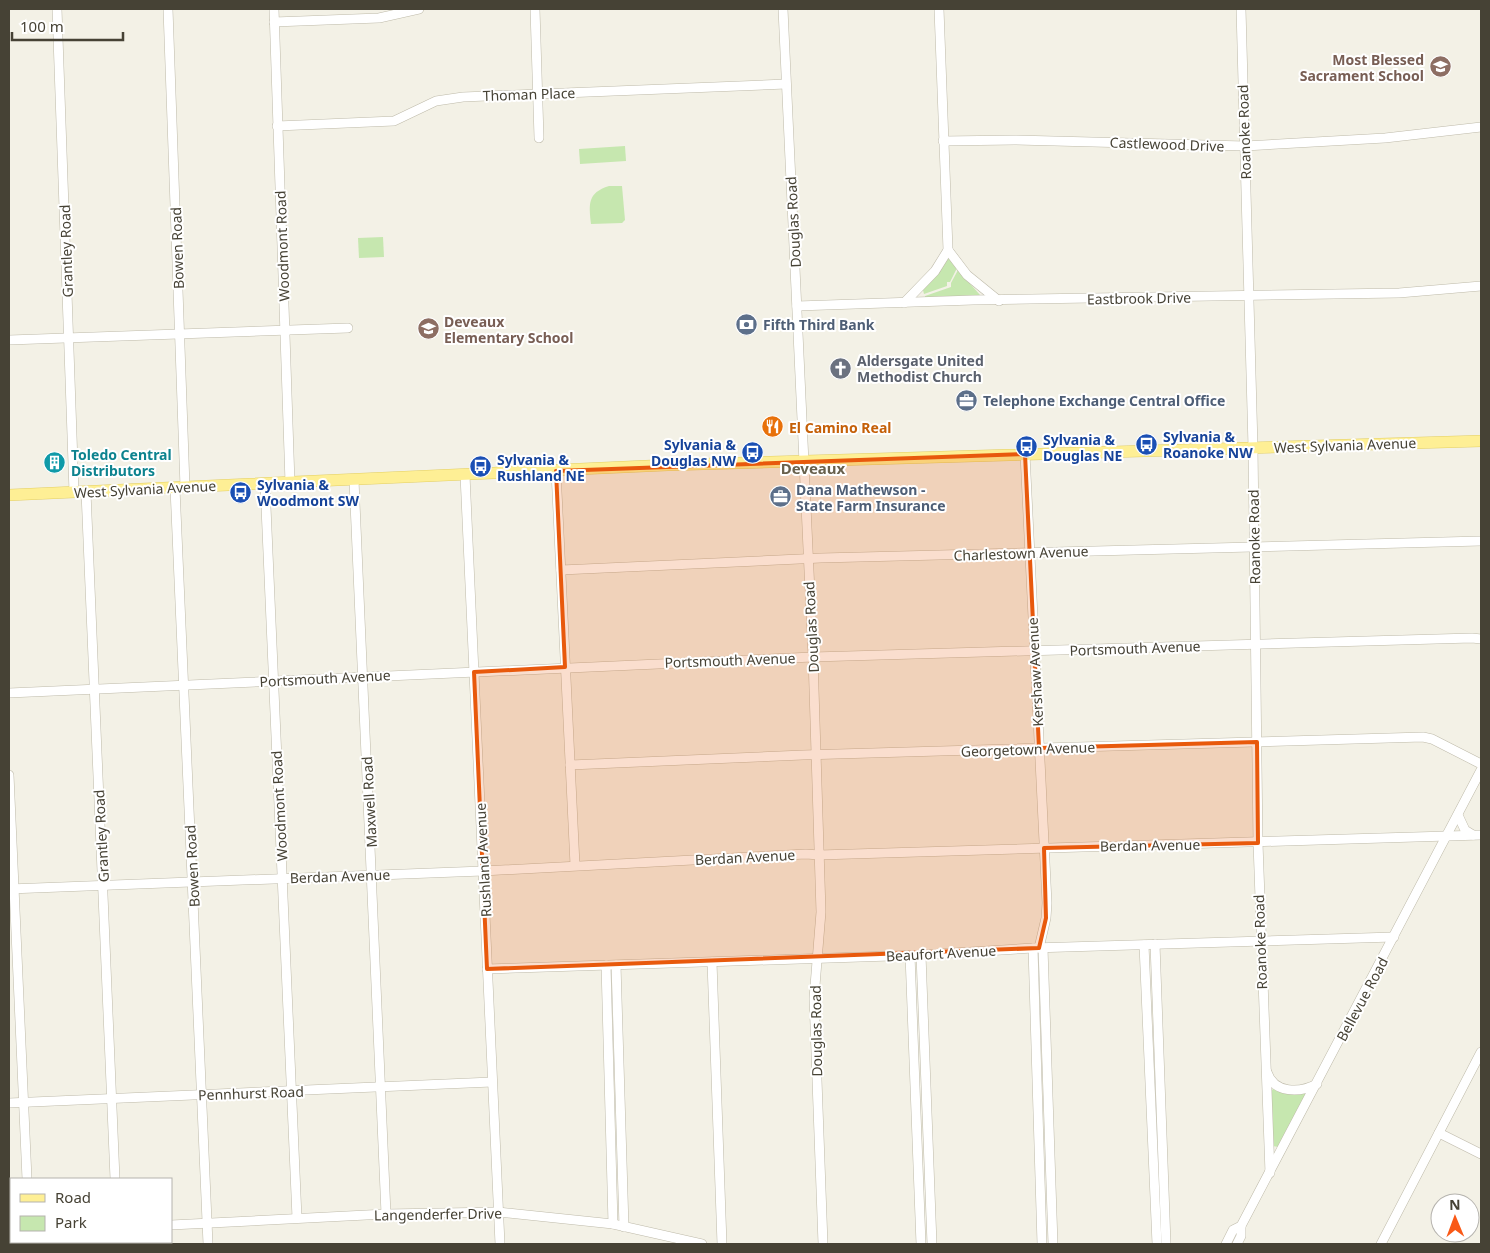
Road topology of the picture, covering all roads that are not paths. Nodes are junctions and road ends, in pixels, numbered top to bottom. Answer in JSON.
{"nodes":[{"id":1,"x":57,"y":9,"type":"edge"},
{"id":2,"x":168,"y":9,"type":"edge"},
{"id":3,"x":274,"y":9,"type":"edge"},
{"id":4,"x":419,"y":9,"type":"edge"},
{"id":5,"x":535,"y":9,"type":"edge"},
{"id":6,"x":783,"y":9,"type":"edge"},
{"id":7,"x":939,"y":9,"type":"edge"},
{"id":8,"x":946,"y":9,"type":"edge"},
{"id":9,"x":1241,"y":9,"type":"edge"},
{"id":10,"x":274,"y":22,"type":"junction"},
{"id":11,"x":940,"y":35,"type":"junction"},
{"id":12,"x":786,"y":84,"type":"junction"},
{"id":13,"x":538,"y":94,"type":"junction"},
{"id":14,"x":277,"y":126,"type":"junction"},
{"id":15,"x":1481,"y":127,"type":"edge"},
{"id":16,"x":540,"y":138,"type":"dead end"},
{"id":17,"x":943,"y":141,"type":"junction"},
{"id":18,"x":1244,"y":146,"type":"junction"},
{"id":19,"x":948,"y":250,"type":"junction"},
{"id":20,"x":1481,"y":286,"type":"edge"},
{"id":21,"x":1249,"y":296,"type":"junction"},
{"id":22,"x":999,"y":301,"type":"junction"},
{"id":23,"x":904,"y":303,"type":"junction"},
{"id":24,"x":796,"y":306,"type":"junction"},
{"id":25,"x":348,"y":328,"type":"dead end"},
{"id":26,"x":285,"y":330,"type":"junction"},
{"id":27,"x":180,"y":334,"type":"junction"},
{"id":28,"x":69,"y":338,"type":"junction"},
{"id":29,"x":9,"y":340,"type":"edge"},
{"id":30,"x":1481,"y":441,"type":"edge"},
{"id":31,"x":1253,"y":448,"type":"junction"},
{"id":32,"x":1025,"y":454,"type":"junction"},
{"id":33,"x":803,"y":462,"type":"junction"},
{"id":34,"x":556,"y":471,"type":"junction"},
{"id":35,"x":465,"y":475,"type":"junction"},
{"id":36,"x":354,"y":480,"type":"junction"},
{"id":37,"x":290,"y":483,"type":"junction"},
{"id":38,"x":265,"y":484,"type":"junction"},
{"id":39,"x":180,"y":487,"type":"junction"},
{"id":40,"x":80,"y":492,"type":"junction"},
{"id":41,"x":9,"y":495,"type":"edge"},
{"id":42,"x":1481,"y":541,"type":"edge"},
{"id":43,"x":1254,"y":546,"type":"junction"},
{"id":44,"x":1030,"y":553,"type":"junction"},
{"id":45,"x":808,"y":559,"type":"junction"},
{"id":46,"x":560,"y":570,"type":"junction"},
{"id":47,"x":1481,"y":639,"type":"edge"},
{"id":48,"x":1255,"y":644,"type":"junction"},
{"id":49,"x":1034,"y":651,"type":"junction"},
{"id":50,"x":813,"y":657,"type":"junction"},
{"id":51,"x":565,"y":667,"type":"junction"},
{"id":52,"x":474,"y":672,"type":"junction"},
{"id":53,"x":363,"y":677,"type":"junction"},
{"id":54,"x":273,"y":681,"type":"junction"},
{"id":55,"x":184,"y":684,"type":"junction"},
{"id":56,"x":94,"y":688,"type":"junction"},
{"id":57,"x":9,"y":693,"type":"edge"},
{"id":58,"x":1257,"y":742,"type":"junction"},
{"id":59,"x":1039,"y":748,"type":"junction"},
{"id":60,"x":815,"y":755,"type":"junction"},
{"id":61,"x":1481,"y":764,"type":"edge"},
{"id":62,"x":570,"y":765,"type":"junction"},
{"id":63,"x":1481,"y":770,"type":"edge"},
{"id":64,"x":9,"y":775,"type":"edge"},
{"id":65,"x":1458,"y":815,"type":"junction"},
{"id":66,"x":1477,"y":835,"type":"edge"},
{"id":67,"x":1447,"y":836,"type":"junction"},
{"id":68,"x":1258,"y":843,"type":"junction"},
{"id":69,"x":1044,"y":848,"type":"junction"},
{"id":70,"x":819,"y":855,"type":"junction"},
{"id":71,"x":575,"y":865,"type":"junction"},
{"id":72,"x":483,"y":870,"type":"junction"},
{"id":73,"x":372,"y":874,"type":"junction"},
{"id":74,"x":282,"y":878,"type":"junction"},
{"id":75,"x":193,"y":881,"type":"junction"},
{"id":76,"x":103,"y":886,"type":"junction"},
{"id":77,"x":11,"y":889,"type":"edge"},
{"id":78,"x":1394,"y":937,"type":"junction"},
{"id":79,"x":1260,"y":941,"type":"junction"},
{"id":80,"x":1155,"y":944,"type":"junction"},
{"id":81,"x":1144,"y":945,"type":"junction"},
{"id":82,"x":1038,"y":948,"type":"junction"},
{"id":83,"x":921,"y":954,"type":"junction"},
{"id":84,"x":910,"y":955,"type":"junction"},
{"id":85,"x":818,"y":957,"type":"junction"},
{"id":86,"x":712,"y":962,"type":"junction"},
{"id":87,"x":606,"y":965,"type":"junction"},
{"id":88,"x":616,"y":965,"type":"junction"},
{"id":89,"x":487,"y":969,"type":"junction"},
{"id":90,"x":1481,"y":1052,"type":"edge"},
{"id":91,"x":1265,"y":1065,"type":"junction"},
{"id":92,"x":492,"y":1082,"type":"junction"},
{"id":93,"x":1317,"y":1084,"type":"junction"},
{"id":94,"x":381,"y":1087,"type":"junction"},
{"id":95,"x":291,"y":1090,"type":"junction"},
{"id":96,"x":202,"y":1095,"type":"junction"},
{"id":97,"x":112,"y":1098,"type":"junction"},
{"id":98,"x":23,"y":1102,"type":"junction"},
{"id":99,"x":9,"y":1103,"type":"edge"},
{"id":100,"x":1439,"y":1132,"type":"junction"},
{"id":101,"x":1481,"y":1154,"type":"edge"},
{"id":102,"x":1270,"y":1173,"type":"junction"},
{"id":103,"x":27,"y":1178,"type":"edge"},
{"id":104,"x":115,"y":1178,"type":"edge"},
{"id":105,"x":498,"y":1212,"type":"junction"},
{"id":106,"x":386,"y":1214,"type":"junction"},
{"id":107,"x":297,"y":1218,"type":"junction"},
{"id":108,"x":208,"y":1224,"type":"junction"},
{"id":109,"x":613,"y":1224,"type":"junction"},
{"id":110,"x":172,"y":1225,"type":"edge"},
{"id":111,"x":1241,"y":1226,"type":"junction"},
{"id":112,"x":624,"y":1227,"type":"junction"},
{"id":113,"x":208,"y":1241,"type":"edge"},
{"id":114,"x":500,"y":1244,"type":"edge"},
{"id":115,"x":702,"y":1244,"type":"edge"},
{"id":116,"x":722,"y":1244,"type":"edge"},
{"id":117,"x":823,"y":1244,"type":"edge"},
{"id":118,"x":921,"y":1244,"type":"edge"},
{"id":119,"x":932,"y":1244,"type":"edge"},
{"id":120,"x":1042,"y":1244,"type":"edge"},
{"id":121,"x":1053,"y":1244,"type":"edge"},
{"id":122,"x":1157,"y":1244,"type":"edge"},
{"id":123,"x":1166,"y":1244,"type":"edge"},
{"id":124,"x":1226,"y":1244,"type":"edge"},
{"id":125,"x":1237,"y":1244,"type":"edge"},
{"id":126,"x":1381,"y":1244,"type":"edge"}],
"edges":[{"from":1,"to":28,"type":"street","name":"Grantley Road"},
{"from":2,"to":27,"type":"street","name":"Bowen Road"},
{"from":3,"to":10,"type":"street","name":"Woodmont Road"},
{"from":4,"to":10,"type":"street"},
{"from":5,"to":13,"type":"street"},
{"from":6,"to":12,"type":"street","name":"Douglas Road"},
{"from":7,"to":11,"type":"street"},
{"from":8,"to":11,"type":"street"},
{"from":9,"to":18,"type":"street","name":"Roanoke Road"},
{"from":10,"to":14,"type":"street","name":"Woodmont Road"},
{"from":11,"to":17,"type":"street"},
{"from":12,"to":13,"type":"street","name":"Thoman Place"},
{"from":12,"to":24,"type":"street","name":"Douglas Road"},
{"from":13,"to":14,"type":"street","name":"Thoman Place"},
{"from":13,"to":16,"type":"street"},
{"from":14,"to":26,"type":"street","name":"Woodmont Road"},
{"from":15,"to":18,"type":"street","name":"Castlewood Drive"},
{"from":17,"to":18,"type":"street","name":"Castlewood Drive"},
{"from":17,"to":19,"type":"street"},
{"from":18,"to":21,"type":"street","name":"Roanoke Road"},
{"from":19,"to":22,"type":"street"},
{"from":19,"to":23,"type":"street"},
{"from":20,"to":21,"type":"street","name":"Eastbrook Drive"},
{"from":21,"to":22,"type":"street","name":"Eastbrook Drive"},
{"from":21,"to":31,"type":"street","name":"Roanoke Road"},
{"from":22,"to":23,"type":"street","name":"Eastbrook Drive"},
{"from":23,"to":24,"type":"street","name":"Eastbrook Drive"},
{"from":24,"to":33,"type":"street","name":"Douglas Road"},
{"from":25,"to":26,"type":"street"},
{"from":26,"to":27,"type":"street"},
{"from":26,"to":37,"type":"street","name":"Woodmont Road"},
{"from":27,"to":28,"type":"street"},
{"from":27,"to":39,"type":"street","name":"Bowen Road"},
{"from":28,"to":29,"type":"street"},
{"from":28,"to":40,"type":"street","name":"Grantley Road"},
{"from":30,"to":31,"type":"main road","name":"West Sylvania Avenue"},
{"from":31,"to":32,"type":"main road","name":"West Sylvania Avenue"},
{"from":31,"to":43,"type":"street","name":"Roanoke Road"},
{"from":32,"to":33,"type":"main road","name":"West Sylvania Avenue"},
{"from":32,"to":44,"type":"street","name":"Kershaw Avenue"},
{"from":33,"to":34,"type":"main road","name":"West Sylvania Avenue"},
{"from":33,"to":45,"type":"street","name":"Douglas Road"},
{"from":34,"to":35,"type":"main road","name":"West Sylvania Avenue"},
{"from":34,"to":46,"type":"street"},
{"from":35,"to":36,"type":"main road","name":"West Sylvania Avenue"},
{"from":35,"to":52,"type":"street","name":"Rushland Avenue"},
{"from":36,"to":37,"type":"main road","name":"West Sylvania Avenue"},
{"from":36,"to":53,"type":"street","name":"Maxwell Road"},
{"from":37,"to":38,"type":"main road","name":"West Sylvania Avenue"},
{"from":38,"to":39,"type":"main road","name":"West Sylvania Avenue"},
{"from":38,"to":54,"type":"street","name":"Woodmont Road"},
{"from":39,"to":40,"type":"main road","name":"West Sylvania Avenue"},
{"from":39,"to":55,"type":"street","name":"Bowen Road"},
{"from":40,"to":41,"type":"main road","name":"West Sylvania Avenue"},
{"from":40,"to":56,"type":"street","name":"Grantley Road"},
{"from":42,"to":43,"type":"street","name":"Charlestown Avenue"},
{"from":43,"to":44,"type":"street","name":"Charlestown Avenue"},
{"from":43,"to":48,"type":"street","name":"Roanoke Road"},
{"from":44,"to":45,"type":"street","name":"Charlestown Avenue"},
{"from":44,"to":49,"type":"street","name":"Kershaw Avenue"},
{"from":45,"to":46,"type":"street","name":"Charlestown Avenue"},
{"from":45,"to":50,"type":"street","name":"Douglas Road"},
{"from":46,"to":51,"type":"street"},
{"from":47,"to":48,"type":"street","name":"Portsmouth Avenue"},
{"from":48,"to":49,"type":"street","name":"Portsmouth Avenue"},
{"from":48,"to":58,"type":"street","name":"Roanoke Road"},
{"from":49,"to":50,"type":"street","name":"Portsmouth Avenue"},
{"from":49,"to":59,"type":"street","name":"Kershaw Avenue"},
{"from":50,"to":51,"type":"street","name":"Portsmouth Avenue"},
{"from":50,"to":60,"type":"street","name":"Douglas Road"},
{"from":51,"to":52,"type":"street","name":"Portsmouth Avenue"},
{"from":51,"to":62,"type":"street"},
{"from":52,"to":53,"type":"street","name":"Portsmouth Avenue"},
{"from":52,"to":72,"type":"street","name":"Rushland Avenue"},
{"from":53,"to":54,"type":"street","name":"Portsmouth Avenue"},
{"from":53,"to":73,"type":"street","name":"Maxwell Road"},
{"from":54,"to":55,"type":"street","name":"Portsmouth Avenue"},
{"from":54,"to":74,"type":"street","name":"Woodmont Road"},
{"from":55,"to":56,"type":"street","name":"Portsmouth Avenue"},
{"from":55,"to":75,"type":"street","name":"Bowen Road"},
{"from":56,"to":57,"type":"street","name":"Portsmouth Avenue"},
{"from":56,"to":76,"type":"street","name":"Grantley Road"},
{"from":58,"to":59,"type":"street","name":"Georgetown Avenue"},
{"from":58,"to":61,"type":"street","name":"Georgetown Avenue"},
{"from":58,"to":68,"type":"street","name":"Roanoke Road"},
{"from":59,"to":60,"type":"street","name":"Georgetown Avenue"},
{"from":59,"to":69,"type":"street","name":"Kershaw Avenue"},
{"from":60,"to":62,"type":"street","name":"Georgetown Avenue"},
{"from":60,"to":70,"type":"street","name":"Douglas Road"},
{"from":62,"to":71,"type":"street"},
{"from":63,"to":65,"type":"street","name":"Bellevue Road"},
{"from":64,"to":77,"type":"street"},
{"from":65,"to":66,"type":"street"},
{"from":65,"to":67,"type":"street","name":"Bellevue Road"},
{"from":66,"to":67,"type":"street","name":"Berdan Avenue"},
{"from":67,"to":68,"type":"street","name":"Berdan Avenue"},
{"from":67,"to":78,"type":"street","name":"Bellevue Road"},
{"from":68,"to":69,"type":"street","name":"Berdan Avenue"},
{"from":68,"to":79,"type":"street","name":"Roanoke Road"},
{"from":69,"to":70,"type":"street","name":"Berdan Avenue"},
{"from":69,"to":82,"type":"street","name":"Kershaw Avenue"},
{"from":70,"to":71,"type":"street","name":"Berdan Avenue"},
{"from":70,"to":85,"type":"street","name":"Douglas Road"},
{"from":71,"to":72,"type":"street","name":"Berdan Avenue"},
{"from":72,"to":73,"type":"street","name":"Berdan Avenue"},
{"from":72,"to":89,"type":"street","name":"Rushland Avenue"},
{"from":73,"to":74,"type":"street","name":"Berdan Avenue"},
{"from":73,"to":94,"type":"street","name":"Maxwell Road"},
{"from":74,"to":75,"type":"street","name":"Berdan Avenue"},
{"from":74,"to":95,"type":"street","name":"Woodmont Road"},
{"from":75,"to":76,"type":"street","name":"Berdan Avenue"},
{"from":75,"to":96,"type":"street","name":"Bowen Road"},
{"from":76,"to":77,"type":"street","name":"Berdan Avenue"},
{"from":76,"to":97,"type":"street","name":"Grantley Road"},
{"from":77,"to":98,"type":"street"},
{"from":78,"to":79,"type":"street","name":"Beaufort Avenue"},
{"from":78,"to":93,"type":"street","name":"Bellevue Road"},
{"from":79,"to":80,"type":"street","name":"Beaufort Avenue"},
{"from":79,"to":91,"type":"street","name":"Roanoke Road"},
{"from":80,"to":81,"type":"street","name":"Beaufort Avenue"},
{"from":80,"to":123,"type":"street"},
{"from":81,"to":82,"type":"street","name":"Beaufort Avenue"},
{"from":81,"to":122,"type":"street"},
{"from":82,"to":83,"type":"street","name":"Beaufort Avenue"},
{"from":82,"to":120,"type":"street","name":"Kershaw Avenue"},
{"from":82,"to":121,"type":"street","name":"Kershaw Avenue"},
{"from":83,"to":84,"type":"street","name":"Beaufort Avenue"},
{"from":83,"to":119,"type":"street"},
{"from":84,"to":85,"type":"street","name":"Beaufort Avenue"},
{"from":84,"to":118,"type":"street"},
{"from":85,"to":86,"type":"street","name":"Beaufort Avenue"},
{"from":85,"to":117,"type":"street","name":"Douglas Road"},
{"from":86,"to":88,"type":"street","name":"Beaufort Avenue"},
{"from":86,"to":116,"type":"street"},
{"from":87,"to":88,"type":"street","name":"Beaufort Avenue"},
{"from":87,"to":89,"type":"street","name":"Beaufort Avenue"},
{"from":87,"to":109,"type":"street"},
{"from":88,"to":112,"type":"street"},
{"from":89,"to":92,"type":"street","name":"Rushland Avenue"},
{"from":90,"to":100,"type":"street"},
{"from":91,"to":93,"type":"street","name":"Roanoke Road"},
{"from":91,"to":102,"type":"street","name":"Roanoke Road"},
{"from":92,"to":94,"type":"street","name":"Pennhurst Road"},
{"from":92,"to":105,"type":"street","name":"Rushland Avenue"},
{"from":93,"to":102,"type":"street","name":"Bellevue Road"},
{"from":94,"to":95,"type":"street","name":"Pennhurst Road"},
{"from":94,"to":106,"type":"street","name":"Maxwell Road"},
{"from":95,"to":96,"type":"street","name":"Pennhurst Road"},
{"from":95,"to":107,"type":"street","name":"Woodmont Road"},
{"from":96,"to":97,"type":"street","name":"Pennhurst Road"},
{"from":96,"to":108,"type":"street","name":"Bowen Road"},
{"from":97,"to":98,"type":"street","name":"Pennhurst Road"},
{"from":97,"to":104,"type":"street","name":"Grantley Road"},
{"from":98,"to":99,"type":"street","name":"Pennhurst Road"},
{"from":98,"to":103,"type":"street"},
{"from":100,"to":101,"type":"street"},
{"from":100,"to":126,"type":"street"},
{"from":102,"to":111,"type":"street","name":"Bellevue Road"},
{"from":105,"to":106,"type":"street","name":"Langenderfer Drive"},
{"from":105,"to":109,"type":"street","name":"Langenderfer Drive"},
{"from":105,"to":114,"type":"street","name":"Rushland Avenue"},
{"from":106,"to":107,"type":"street","name":"Langenderfer Drive"},
{"from":107,"to":108,"type":"street","name":"Langenderfer Drive"},
{"from":108,"to":110,"type":"street","name":"Langenderfer Drive"},
{"from":108,"to":113,"type":"street","name":"Bowen Road"},
{"from":109,"to":112,"type":"street","name":"Langenderfer Drive"},
{"from":111,"to":124,"type":"street","name":"Bellevue Road"},
{"from":111,"to":125,"type":"street","name":"Bellevue Road"},
{"from":112,"to":115,"type":"street","name":"Langenderfer Drive"}]}
